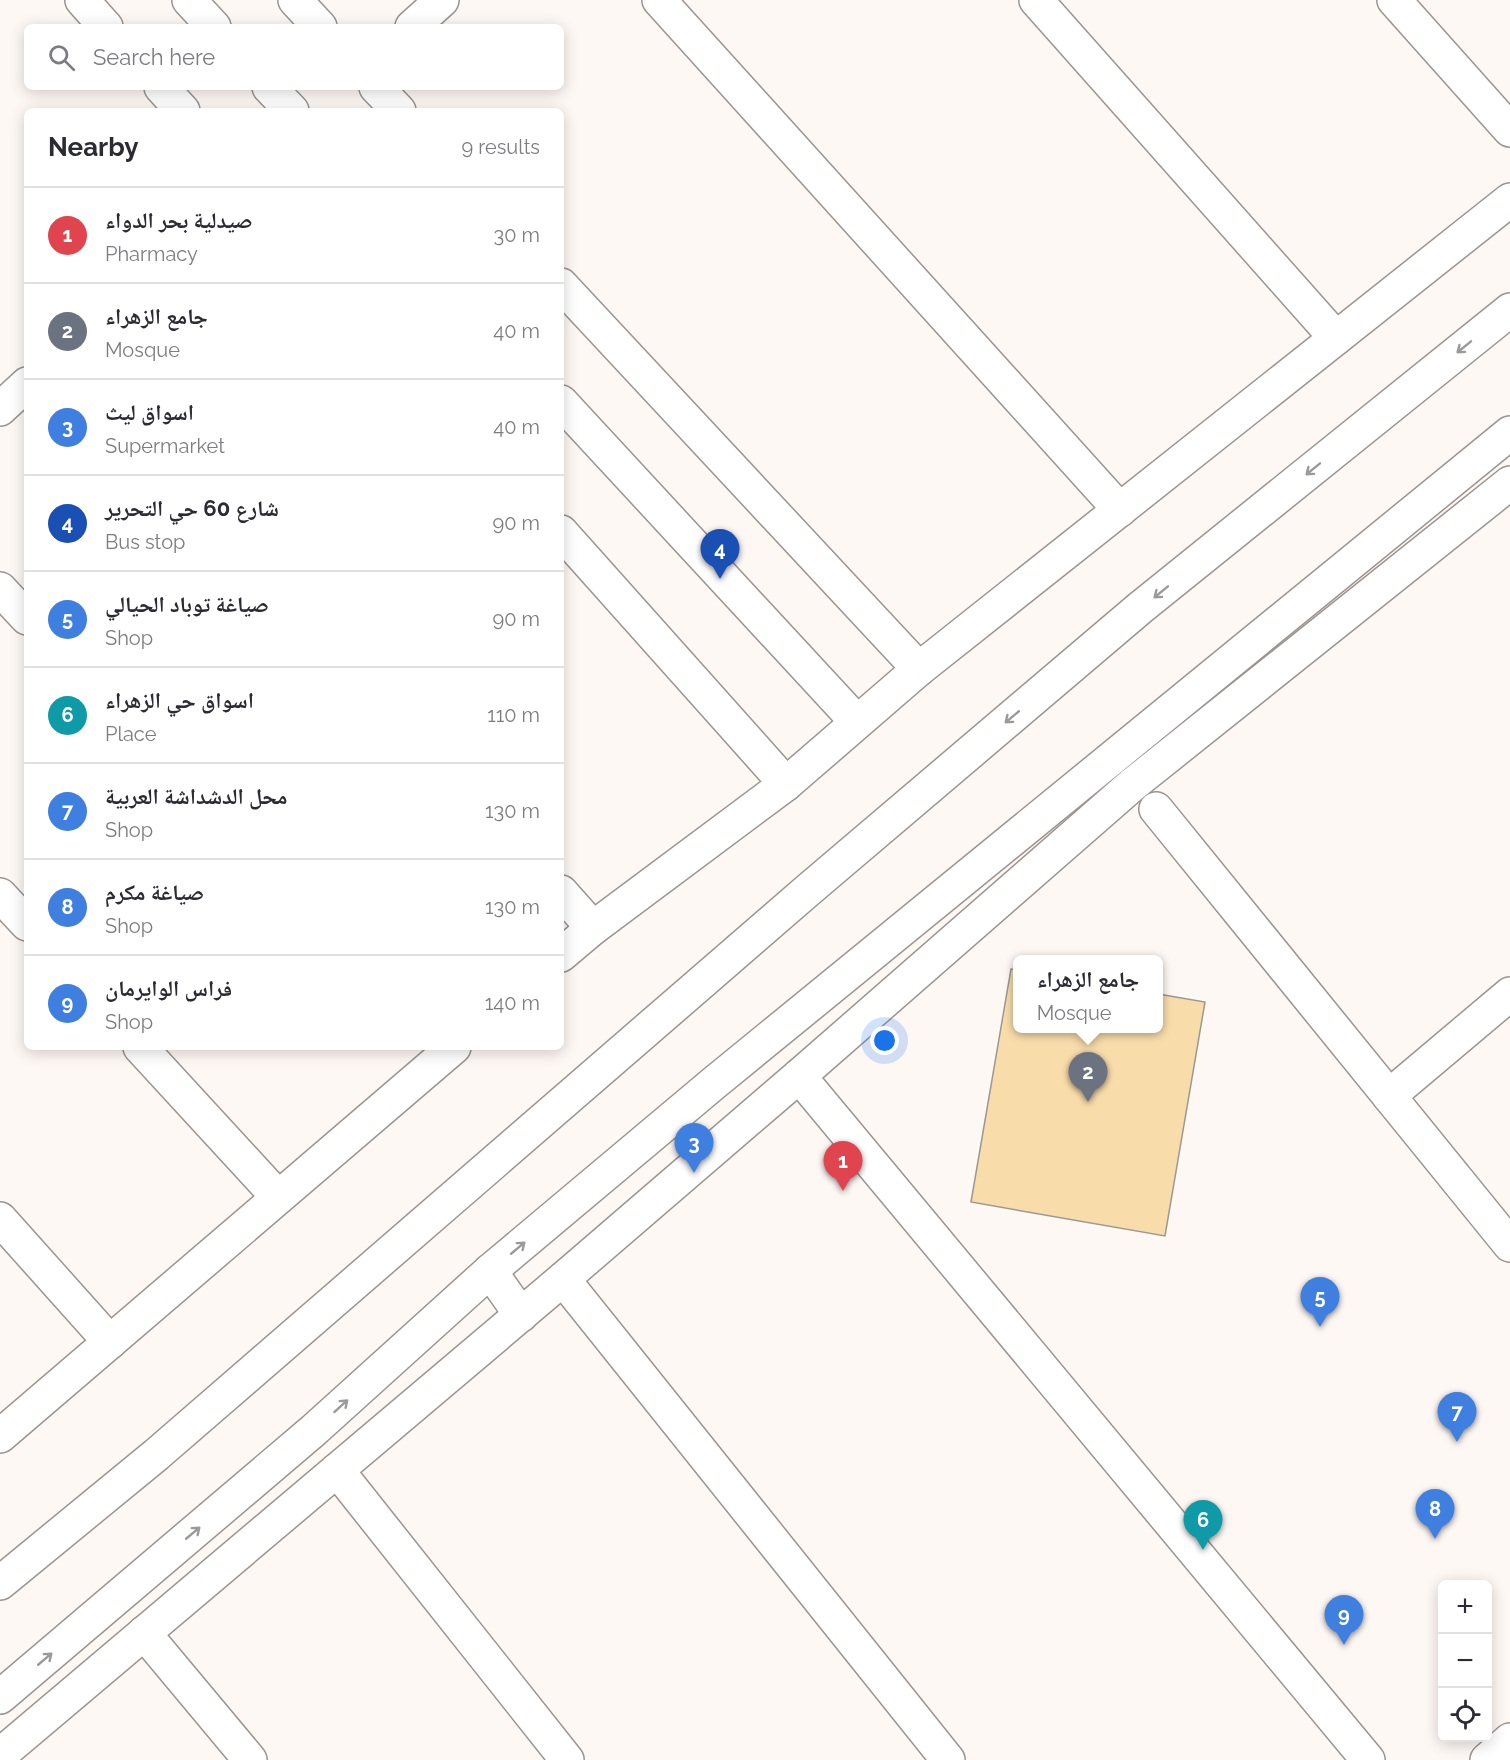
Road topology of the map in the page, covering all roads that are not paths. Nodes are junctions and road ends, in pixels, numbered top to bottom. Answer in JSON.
{"nodes":[{"id":1,"x":82,"y":0,"type":"edge"},
{"id":2,"x":189,"y":0,"type":"edge"},
{"id":3,"x":295,"y":0,"type":"edge"},
{"id":4,"x":442,"y":0,"type":"edge"},
{"id":5,"x":659,"y":0,"type":"edge"},
{"id":6,"x":1036,"y":0,"type":"edge"},
{"id":7,"x":1394,"y":0,"type":"edge"},
{"id":8,"x":103,"y":24,"type":"edge"},
{"id":9,"x":211,"y":24,"type":"edge"},
{"id":10,"x":317,"y":24,"type":"edge"},
{"id":11,"x":415,"y":24,"type":"edge"},
{"id":12,"x":164,"y":90,"type":"edge"},
{"id":13,"x":272,"y":90,"type":"edge"},
{"id":14,"x":379,"y":90,"type":"edge"},
{"id":15,"x":180,"y":108,"type":"edge"},
{"id":16,"x":289,"y":108,"type":"edge"},
{"id":17,"x":396,"y":108,"type":"edge"},
{"id":18,"x":1510,"y":130,"type":"edge"},
{"id":19,"x":1510,"y":200,"type":"edge"},
{"id":20,"x":564,"y":288,"type":"edge"},
{"id":21,"x":1510,"y":310,"type":"edge"},
{"id":22,"x":1336,"y":338,"type":"junction"},
{"id":23,"x":24,"y":387,"type":"edge"},
{"id":24,"x":564,"y":405,"type":"edge"},
{"id":25,"x":0,"y":410,"type":"edge"},
{"id":26,"x":1510,"y":433,"type":"edge"},
{"id":27,"x":1510,"y":483,"type":"edge"},
{"id":28,"x":1120,"y":510,"type":"junction"},
{"id":29,"x":564,"y":535,"type":"edge"},
{"id":30,"x":0,"y":589,"type":"edge"},
{"id":31,"x":24,"y":615,"type":"edge"},
{"id":32,"x":919,"y":669,"type":"junction"},
{"id":33,"x":857,"y":722,"type":"junction"},
{"id":34,"x":786,"y":784,"type":"junction"},
{"id":35,"x":1156,"y":809,"type":"dead end"},
{"id":36,"x":0,"y":895,"type":"edge"},
{"id":37,"x":564,"y":895,"type":"edge"},
{"id":38,"x":24,"y":921,"type":"edge"},
{"id":39,"x":593,"y":927,"type":"junction"},
{"id":40,"x":564,"y":952,"type":"edge"},
{"id":41,"x":1510,"y":994,"type":"edge"},
{"id":42,"x":143,"y":1050,"type":"edge"},
{"id":43,"x":441,"y":1051,"type":"edge"},
{"id":44,"x":799,"y":1076,"type":"junction"},
{"id":45,"x":1389,"y":1096,"type":"junction"},
{"id":46,"x":278,"y":1197,"type":"junction"},
{"id":47,"x":0,"y":1219,"type":"edge"},
{"id":48,"x":1510,"y":1245,"type":"edge"},
{"id":49,"x":490,"y":1271,"type":"junction"},
{"id":50,"x":563,"y":1279,"type":"junction"},
{"id":51,"x":521,"y":1315,"type":"junction"},
{"id":52,"x":110,"y":1342,"type":"junction"},
{"id":53,"x":0,"y":1437,"type":"edge"},
{"id":54,"x":337,"y":1470,"type":"junction"},
{"id":55,"x":0,"y":1583,"type":"edge"},
{"id":56,"x":144,"y":1633,"type":"junction"},
{"id":57,"x":0,"y":1697,"type":"edge"},
{"id":58,"x":1510,"y":1740,"type":"edge"},
{"id":59,"x":0,"y":1755,"type":"edge"},
{"id":60,"x":250,"y":1760,"type":"edge"},
{"id":61,"x":567,"y":1760,"type":"edge"},
{"id":62,"x":948,"y":1760,"type":"edge"},
{"id":63,"x":1368,"y":1760,"type":"edge"},
{"id":64,"x":1487,"y":1760,"type":"edge"}],
"edges":[{"from":1,"to":8,"type":"street"},
{"from":2,"to":9,"type":"street"},
{"from":3,"to":10,"type":"street"},
{"from":4,"to":11,"type":"street"},
{"from":5,"to":28,"type":"street"},
{"from":6,"to":22,"type":"street"},
{"from":7,"to":18,"type":"street"},
{"from":12,"to":15,"type":"street"},
{"from":13,"to":16,"type":"street"},
{"from":14,"to":17,"type":"street"},
{"from":19,"to":22,"type":"street"},
{"from":20,"to":32,"type":"street"},
{"from":21,"to":55,"type":"street","one_way":true},
{"from":22,"to":28,"type":"street"},
{"from":23,"to":25,"type":"street"},
{"from":24,"to":33,"type":"street"},
{"from":49,"to":26,"type":"street","one_way":true},
{"from":27,"to":44,"type":"street"},
{"from":28,"to":32,"type":"street"},
{"from":29,"to":34,"type":"street"},
{"from":30,"to":31,"type":"street"},
{"from":32,"to":33,"type":"street"},
{"from":33,"to":34,"type":"street"},
{"from":34,"to":39,"type":"street"},
{"from":35,"to":45,"type":"street"},
{"from":36,"to":38,"type":"street"},
{"from":37,"to":39,"type":"street"},
{"from":39,"to":40,"type":"street"},
{"from":41,"to":45,"type":"street"},
{"from":42,"to":46,"type":"street"},
{"from":43,"to":46,"type":"street"},
{"from":44,"to":50,"type":"street"},
{"from":44,"to":63,"type":"street"},
{"from":45,"to":48,"type":"street"},
{"from":46,"to":52,"type":"street"},
{"from":47,"to":52,"type":"street"},
{"from":49,"to":51,"type":"street"},
{"from":57,"to":49,"type":"street","one_way":true},
{"from":50,"to":51,"type":"street"},
{"from":50,"to":62,"type":"street"},
{"from":51,"to":54,"type":"street"},
{"from":52,"to":53,"type":"street"},
{"from":54,"to":56,"type":"street"},
{"from":54,"to":61,"type":"street"},
{"from":56,"to":59,"type":"street"},
{"from":56,"to":60,"type":"street"},
{"from":58,"to":64,"type":"street"}]}
